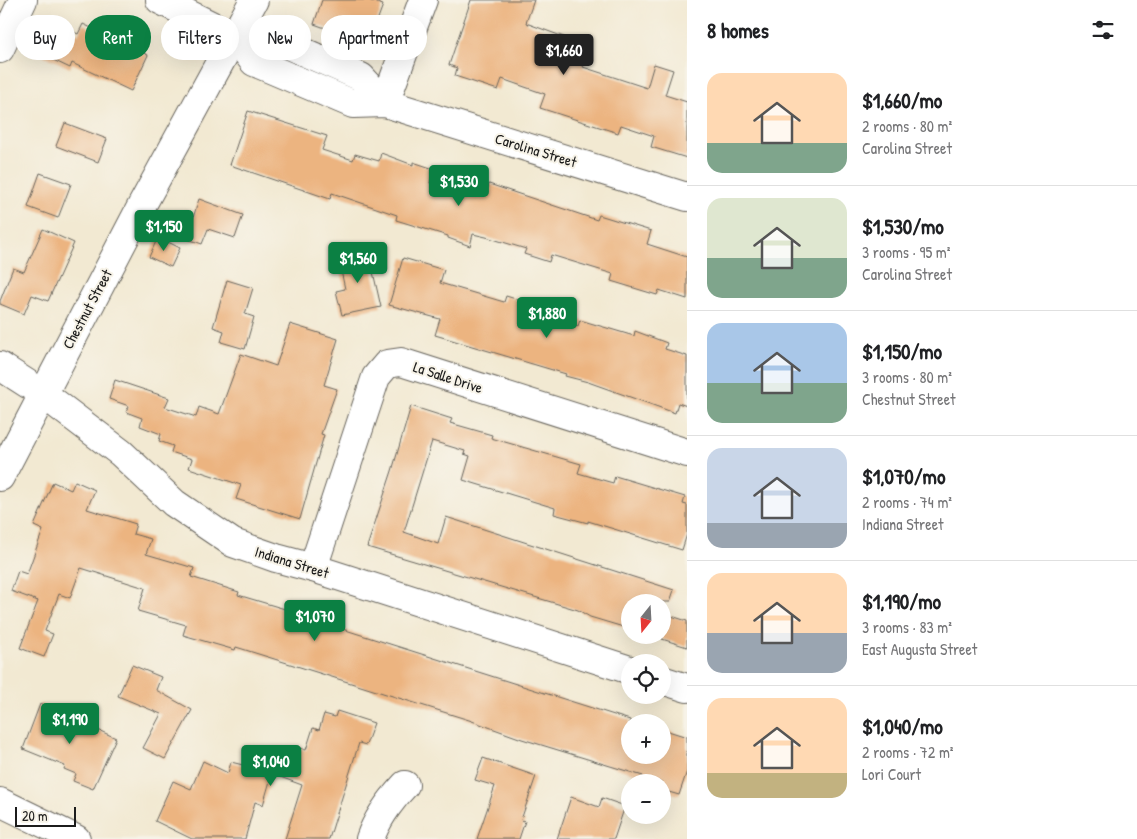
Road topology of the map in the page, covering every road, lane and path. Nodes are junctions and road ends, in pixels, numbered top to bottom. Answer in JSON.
{"nodes":[{"id":1,"x":23,"y":0,"type":"edge"},
{"id":2,"x":160,"y":0,"type":"edge"},
{"id":3,"x":254,"y":0,"type":"edge"},
{"id":4,"x":423,"y":0,"type":"edge"},
{"id":5,"x":190,"y":15,"type":"edge"},
{"id":6,"x":239,"y":28,"type":"edge"},
{"id":7,"x":239,"y":37,"type":"edge"},
{"id":8,"x":0,"y":49,"type":"edge"},
{"id":9,"x":222,"y":60,"type":"edge"},
{"id":10,"x":385,"y":103,"type":"junction"},
{"id":11,"x":687,"y":196,"type":"edge"},
{"id":12,"x":0,"y":366,"type":"edge"},
{"id":13,"x":42,"y":393,"type":"junction"},
{"id":14,"x":687,"y":453,"type":"edge"},
{"id":15,"x":0,"y":477,"type":"edge"},
{"id":16,"x":314,"y":568,"type":"junction"},
{"id":17,"x":621,"y":667,"type":"edge"},
{"id":18,"x":671,"y":683,"type":"edge"},
{"id":19,"x":687,"y":688,"type":"edge"},
{"id":20,"x":405,"y":785,"type":"dead end"},
{"id":21,"x":0,"y":802,"type":"edge"},
{"id":22,"x":76,"y":839,"type":"edge"},
{"id":23,"x":370,"y":839,"type":"edge"}],
"edges":[{"from":1,"to":8,"type":"street"},
{"from":2,"to":5,"type":"street"},
{"from":3,"to":6,"type":"street","name":"Chestnut Street"},
{"from":4,"to":10,"type":"street"},
{"from":7,"to":10,"type":"street"},
{"from":9,"to":13,"type":"street","name":"Chestnut Street"},
{"from":10,"to":11,"type":"street","name":"Carolina Street"},
{"from":12,"to":13,"type":"street","name":"Indiana Street"},
{"from":13,"to":15,"type":"street","name":"Chestnut Street"},
{"from":13,"to":16,"type":"street","name":"Indiana Street"},
{"from":14,"to":16,"type":"street","name":"La Salle Drive"},
{"from":16,"to":17,"type":"street","name":"Indiana Street"},
{"from":18,"to":19,"type":"street"},
{"from":20,"to":23,"type":"street"},
{"from":21,"to":22,"type":"street"}]}
